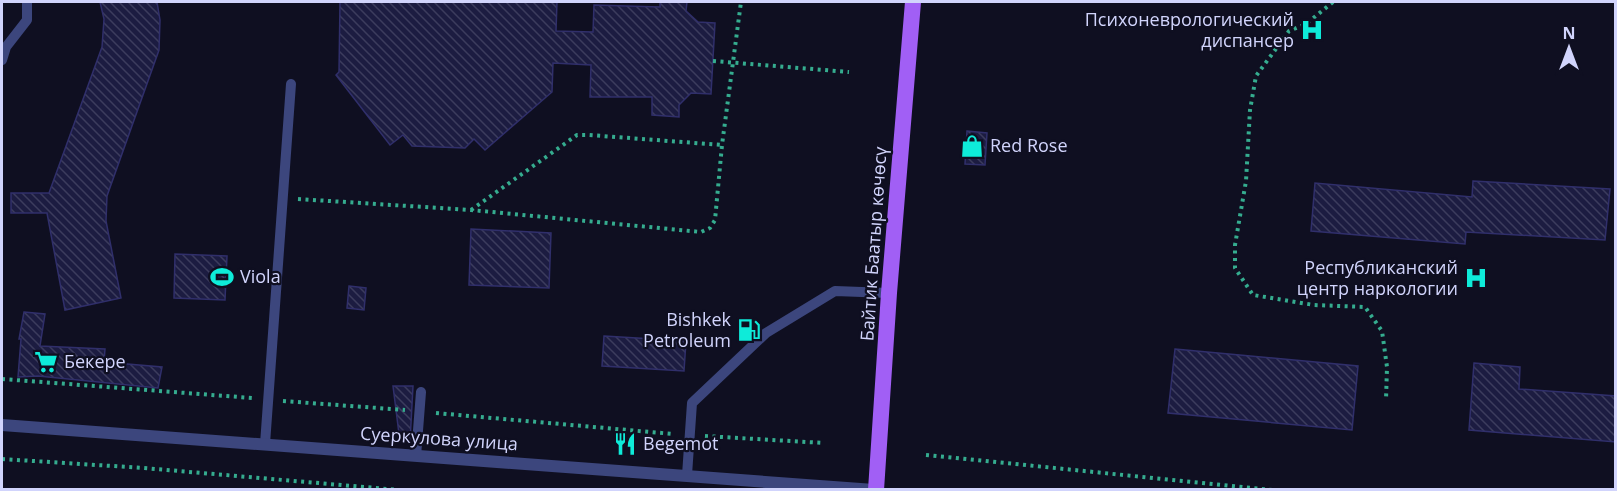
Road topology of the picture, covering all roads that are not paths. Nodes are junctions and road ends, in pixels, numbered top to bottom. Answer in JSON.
{"nodes":[{"id":1,"x":27,"y":2,"type":"edge"},
{"id":2,"x":913,"y":2,"type":"edge"},
{"id":3,"x":2,"y":60,"type":"edge"},
{"id":4,"x":291,"y":84,"type":"dead end"},
{"id":5,"x":889,"y":293,"type":"junction"},
{"id":6,"x":421,"y":392,"type":"dead end"},
{"id":7,"x":2,"y":424,"type":"edge"},
{"id":8,"x":265,"y":444,"type":"junction"},
{"id":9,"x":416,"y":456,"type":"junction"},
{"id":10,"x":687,"y":475,"type":"junction"},
{"id":11,"x":875,"y":489,"type":"edge"}],
"edges":[{"from":1,"to":3,"type":"lane"},
{"from":2,"to":5,"type":"main road","name":"Байтик Баатыр көчөсү"},
{"from":4,"to":8,"type":"lane"},
{"from":5,"to":10,"type":"lane"},
{"from":5,"to":11,"type":"main road","name":"Байтик Баатыр көчөсү"},
{"from":6,"to":9,"type":"lane"},
{"from":7,"to":8,"type":"street","name":"Суеркулова улица"},
{"from":8,"to":9,"type":"street","name":"Суеркулова улица"},
{"from":9,"to":10,"type":"street","name":"Суеркулова улица"},
{"from":10,"to":11,"type":"street","name":"Суеркулова улица"}]}
